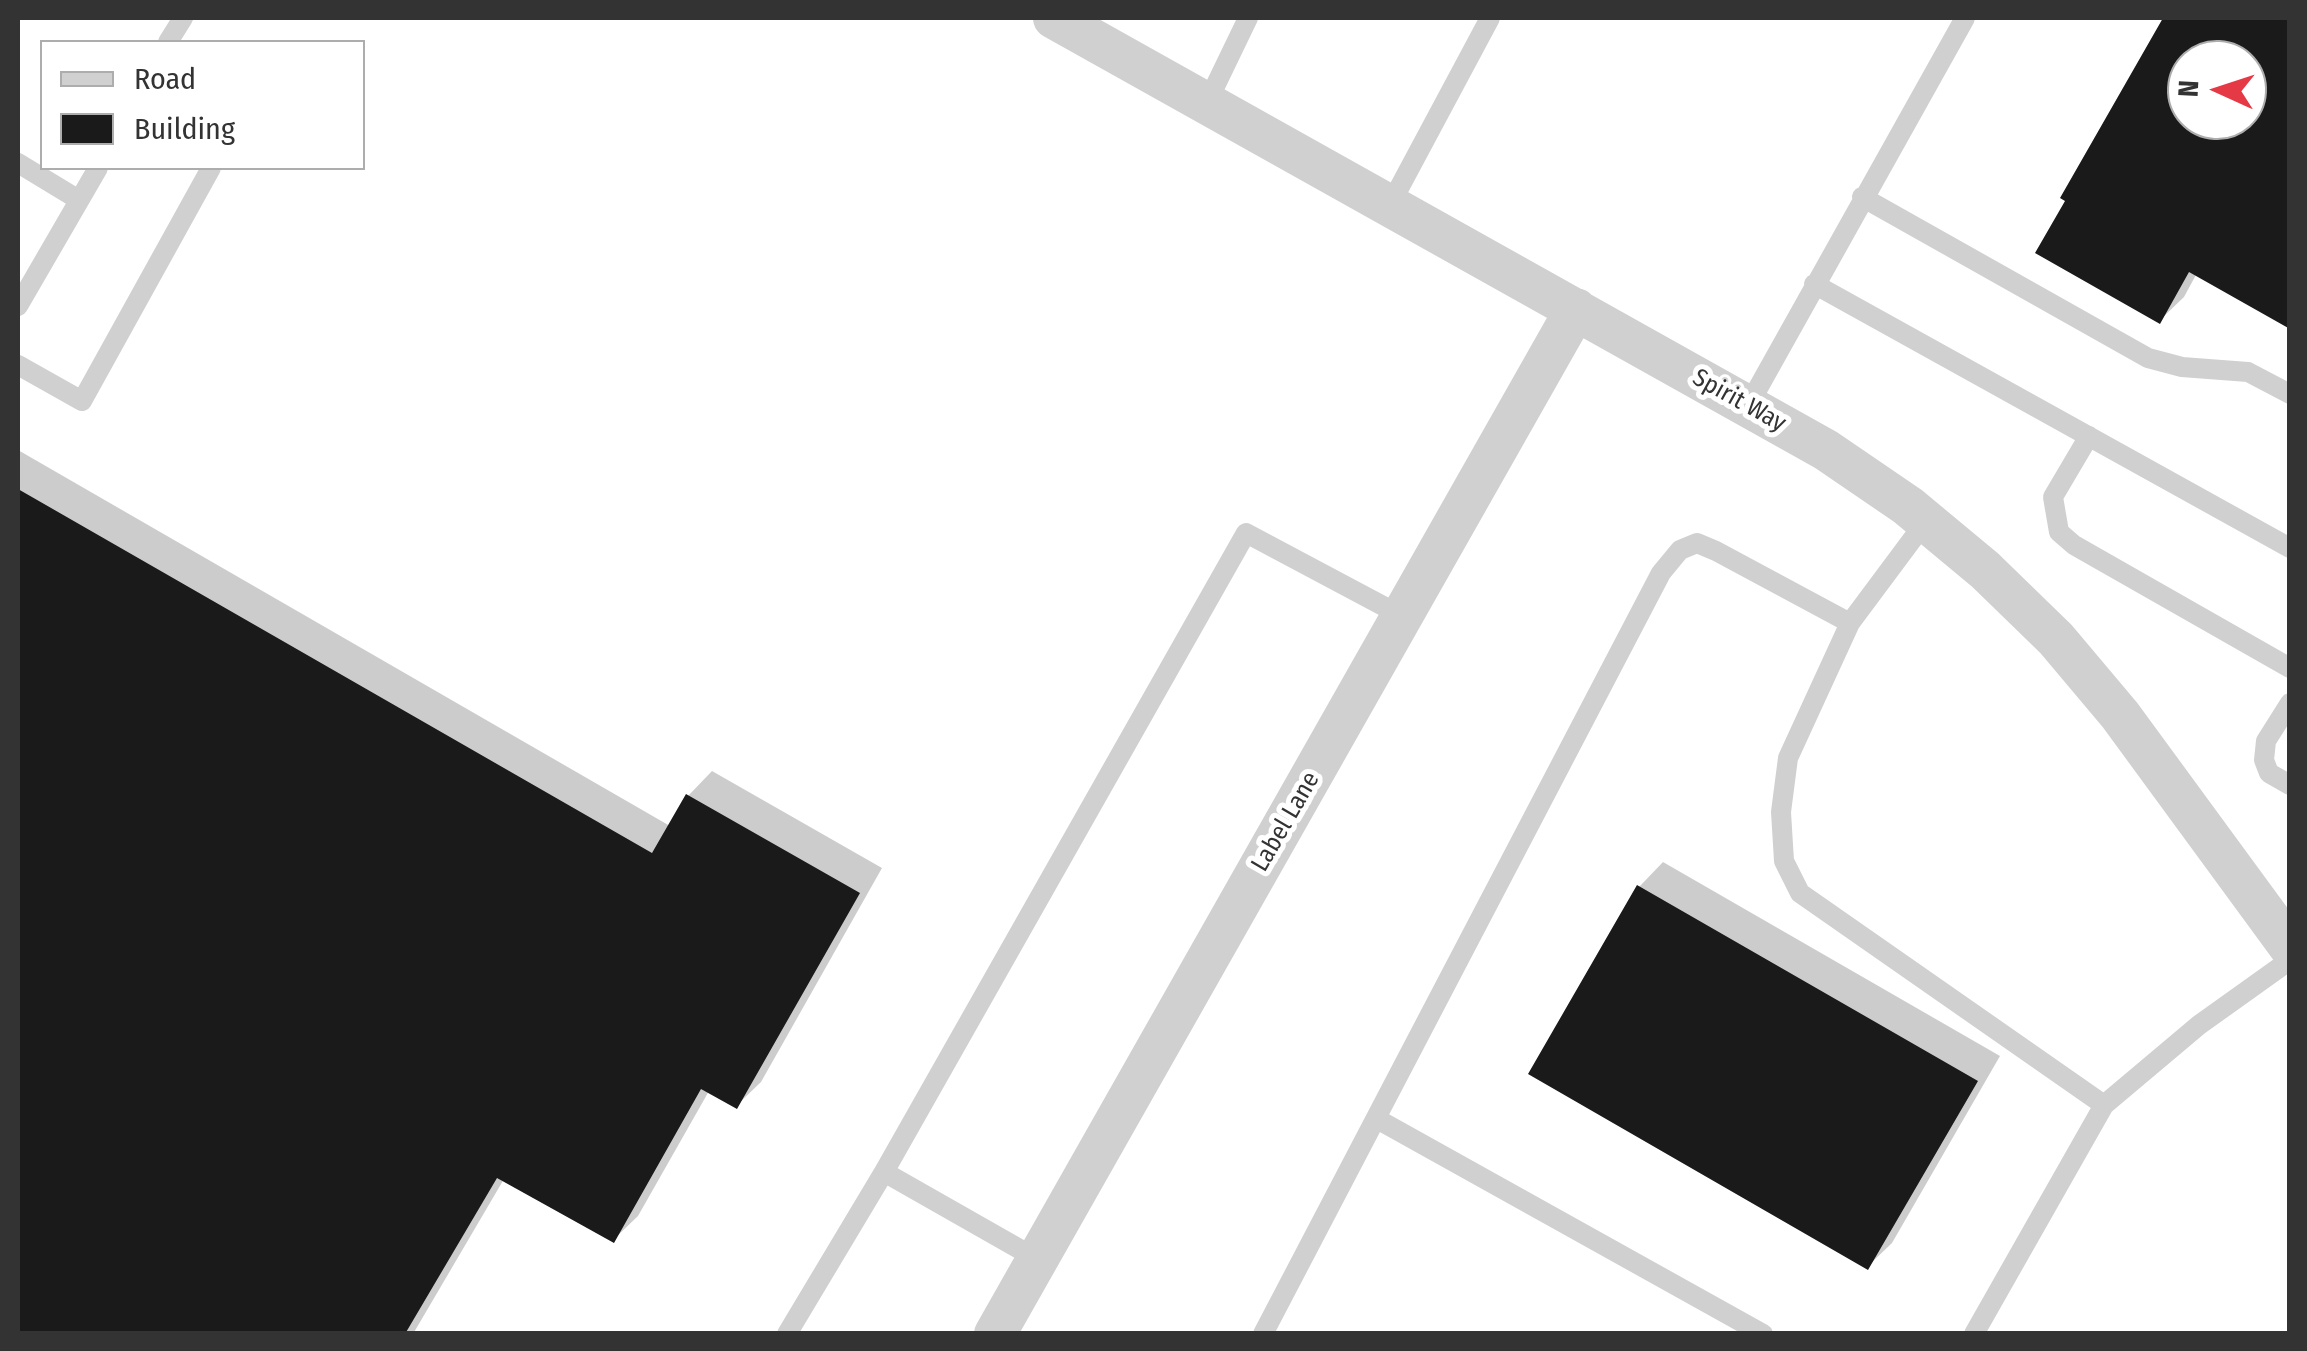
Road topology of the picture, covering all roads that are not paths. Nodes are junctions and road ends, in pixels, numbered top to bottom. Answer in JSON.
{"nodes":[{"id":1,"x":1054,"y":18,"type":"edge"},
{"id":2,"x":1248,"y":18,"type":"edge"},
{"id":3,"x":1490,"y":18,"type":"edge"},
{"id":4,"x":1965,"y":18,"type":"edge"},
{"id":5,"x":1207,"y":103,"type":"junction"},
{"id":6,"x":18,"y":163,"type":"edge"},
{"id":7,"x":97,"y":170,"type":"edge"},
{"id":8,"x":210,"y":170,"type":"edge"},
{"id":9,"x":1862,"y":196,"type":"junction"},
{"id":10,"x":80,"y":200,"type":"junction"},
{"id":11,"x":1390,"y":205,"type":"junction"},
{"id":12,"x":1814,"y":284,"type":"junction"},
{"id":13,"x":18,"y":306,"type":"edge"},
{"id":14,"x":1576,"y":310,"type":"junction"},
{"id":15,"x":18,"y":365,"type":"edge"},
{"id":16,"x":2290,"y":394,"type":"edge"},
{"id":17,"x":1748,"y":406,"type":"junction"},
{"id":18,"x":2089,"y":436,"type":"junction"},
{"id":19,"x":1926,"y":521,"type":"junction"},
{"id":20,"x":2290,"y":548,"type":"edge"},
{"id":21,"x":1402,"y":616,"type":"junction"},
{"id":22,"x":1850,"y":624,"type":"junction"},
{"id":23,"x":2290,"y":668,"type":"edge"},
{"id":24,"x":2290,"y":703,"type":"edge"},
{"id":25,"x":2290,"y":785,"type":"edge"},
{"id":26,"x":2290,"y":947,"type":"edge"},
{"id":27,"x":2290,"y":960,"type":"edge"},
{"id":28,"x":2104,"y":1105,"type":"junction"},
{"id":29,"x":1377,"y":1119,"type":"junction"},
{"id":30,"x":884,"y":1172,"type":"junction"},
{"id":31,"x":1037,"y":1259,"type":"junction"},
{"id":32,"x":787,"y":1334,"type":"edge"},
{"id":33,"x":995,"y":1334,"type":"edge"},
{"id":34,"x":1263,"y":1334,"type":"edge"},
{"id":35,"x":1763,"y":1334,"type":"edge"},
{"id":36,"x":1974,"y":1334,"type":"edge"}],
"edges":[{"from":1,"to":5,"type":"street","name":"Spirit Way"},
{"from":2,"to":5,"type":"lane"},
{"from":3,"to":11,"type":"lane"},
{"from":4,"to":9,"type":"lane"},
{"from":5,"to":11,"type":"street","name":"Spirit Way"},
{"from":6,"to":10,"type":"lane"},
{"from":7,"to":10,"type":"lane"},
{"from":8,"to":15,"type":"lane"},
{"from":9,"to":12,"type":"lane"},
{"from":9,"to":16,"type":"lane"},
{"from":10,"to":13,"type":"lane"},
{"from":11,"to":14,"type":"street","name":"Spirit Way"},
{"from":12,"to":17,"type":"lane"},
{"from":12,"to":18,"type":"lane"},
{"from":14,"to":17,"type":"street","name":"Spirit Way"},
{"from":14,"to":21,"type":"street","name":"Label Lane"},
{"from":17,"to":19,"type":"street","name":"Spirit Way"},
{"from":18,"to":20,"type":"lane"},
{"from":18,"to":23,"type":"lane"},
{"from":19,"to":22,"type":"lane"},
{"from":19,"to":26,"type":"street","name":"Spirit Way"},
{"from":21,"to":30,"type":"lane"},
{"from":21,"to":31,"type":"street","name":"Label Lane"},
{"from":22,"to":28,"type":"lane"},
{"from":22,"to":29,"type":"lane"},
{"from":24,"to":25,"type":"lane"},
{"from":27,"to":28,"type":"lane"},
{"from":28,"to":36,"type":"lane"},
{"from":29,"to":34,"type":"lane"},
{"from":29,"to":35,"type":"lane"},
{"from":30,"to":31,"type":"lane"},
{"from":30,"to":32,"type":"lane"},
{"from":31,"to":33,"type":"street","name":"Label Lane"}]}
